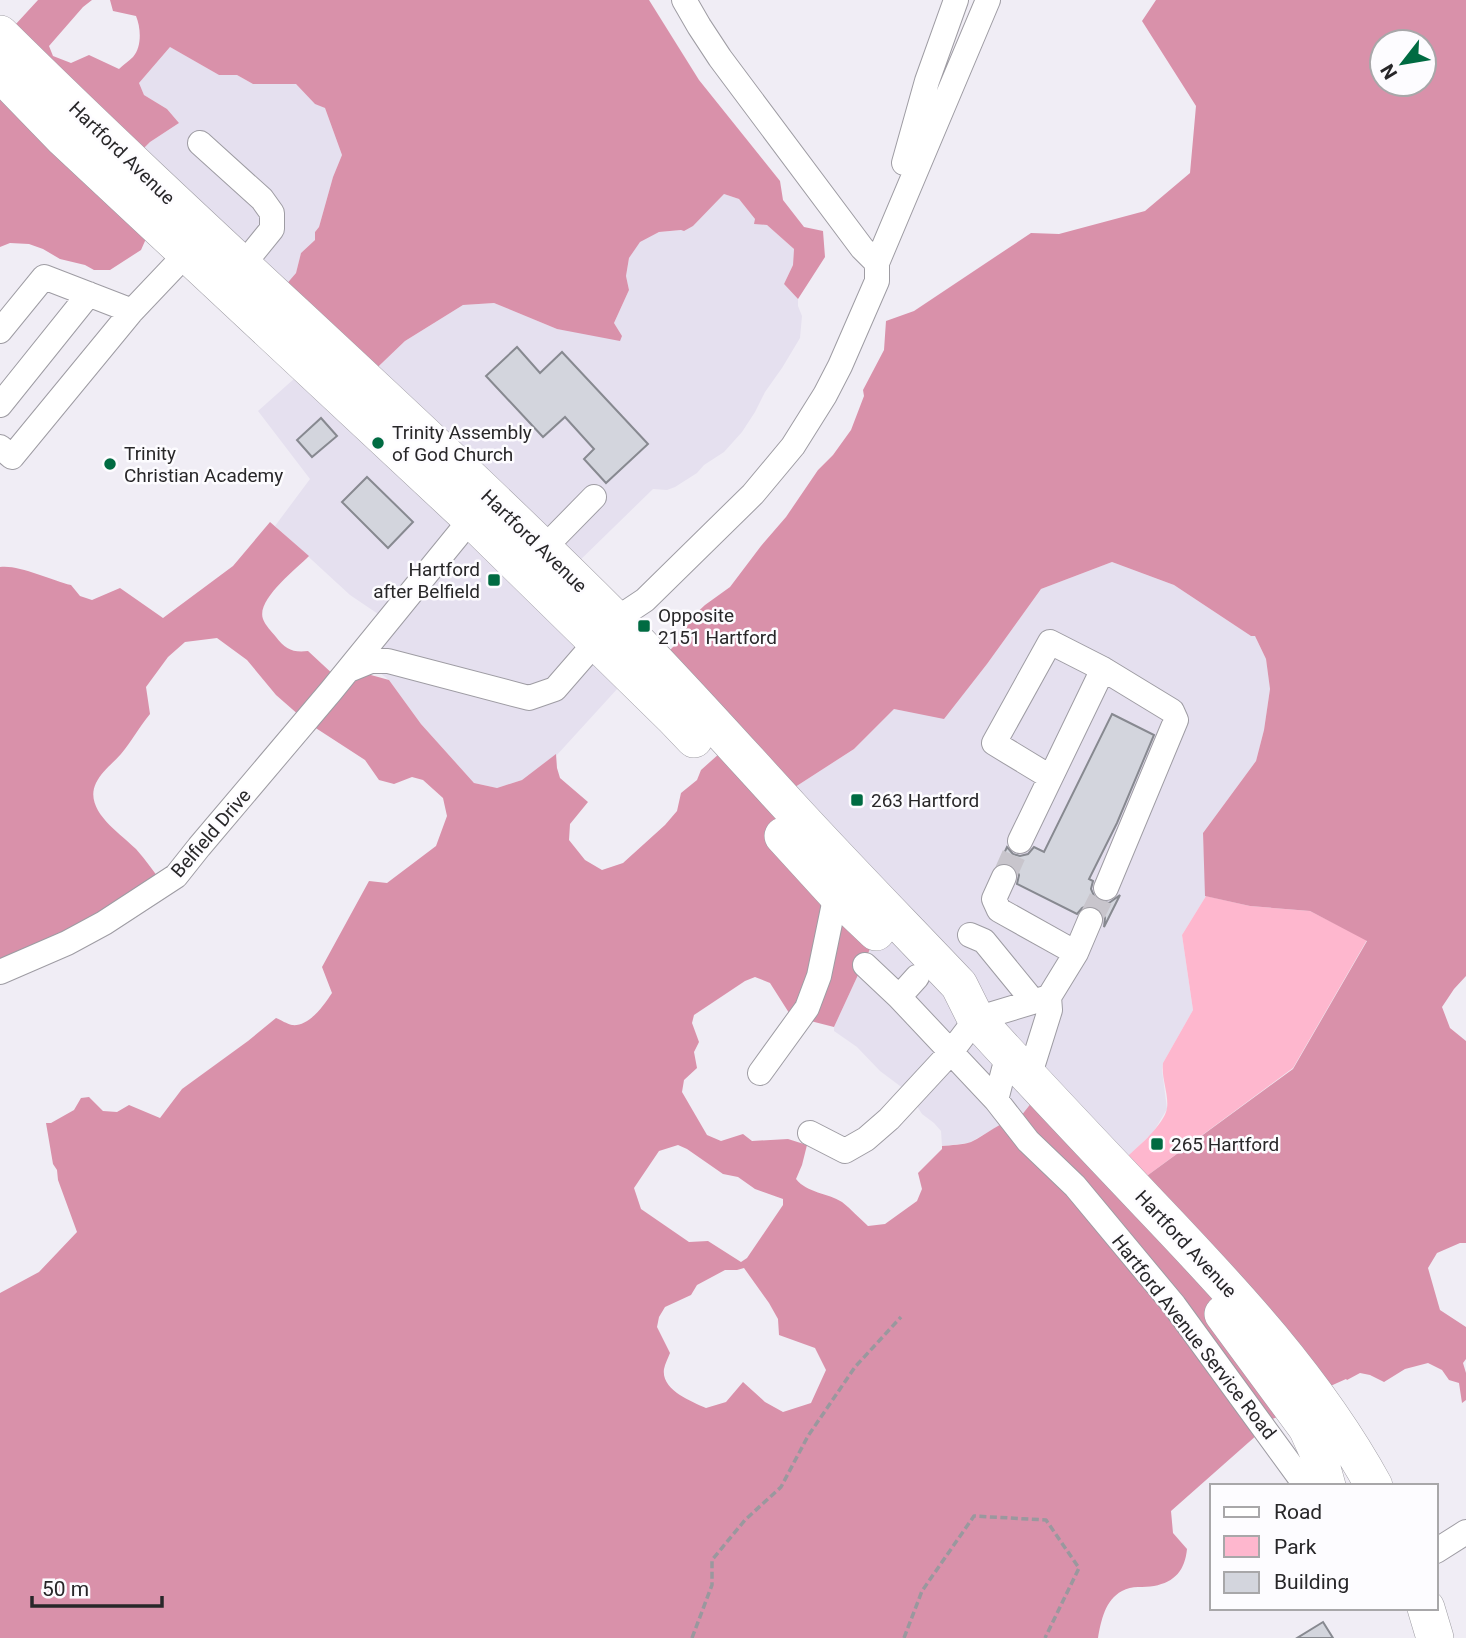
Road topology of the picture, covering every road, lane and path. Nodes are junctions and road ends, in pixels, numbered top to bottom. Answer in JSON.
{"nodes":[{"id":1,"x":684,"y":0,"type":"edge"},
{"id":2,"x":956,"y":0,"type":"edge"},
{"id":3,"x":996,"y":0,"type":"edge"},
{"id":4,"x":984,"y":10,"type":"edge"},
{"id":5,"x":0,"y":34,"type":"edge"},
{"id":6,"x":0,"y":73,"type":"edge"},
{"id":7,"x":200,"y":143,"type":"dead end"},
{"id":8,"x":902,"y":199,"type":"junction"},
{"id":9,"x":187,"y":253,"type":"junction"},
{"id":10,"x":877,"y":263,"type":"junction"},
{"id":11,"x":242,"y":266,"type":"junction"},
{"id":12,"x":89,"y":294,"type":"junction"},
{"id":13,"x":132,"y":311,"type":"junction"},
{"id":14,"x":0,"y":331,"type":"edge"},
{"id":15,"x":0,"y":405,"type":"edge"},
{"id":16,"x":0,"y":447,"type":"edge"},
{"id":17,"x":594,"y":496,"type":"dead end"},
{"id":18,"x":471,"y":519,"type":"junction"},
{"id":19,"x":543,"y":549,"type":"junction"},
{"id":20,"x":606,"y":631,"type":"junction"},
{"id":21,"x":1102,"y":669,"type":"junction"},
{"id":22,"x":349,"y":670,"type":"junction"},
{"id":23,"x":1050,"y":778,"type":"junction"},
{"id":24,"x":1020,"y":841,"type":"tunnel mouth"},
{"id":25,"x":1004,"y":877,"type":"tunnel mouth"},
{"id":26,"x":1106,"y":888,"type":"tunnel mouth"},
{"id":27,"x":836,"y":894,"type":"junction"},
{"id":28,"x":1090,"y":920,"type":"tunnel mouth"},
{"id":29,"x":970,"y":935,"type":"dead end"},
{"id":30,"x":1076,"y":953,"type":"junction"},
{"id":31,"x":864,"y":965,"type":"dead end"},
{"id":32,"x":0,"y":972,"type":"edge"},
{"id":33,"x":908,"y":987,"type":"junction"},
{"id":34,"x":1041,"y":999,"type":"junction"},
{"id":35,"x":976,"y":1019,"type":"junction"},
{"id":36,"x":951,"y":1052,"type":"junction"},
{"id":37,"x":1020,"y":1067,"type":"junction"},
{"id":38,"x":760,"y":1073,"type":"dead end"},
{"id":39,"x":996,"y":1100,"type":"junction"},
{"id":40,"x":810,"y":1133,"type":"dead end"},
{"id":41,"x":1103,"y":1156,"type":"junction"},
{"id":42,"x":1074,"y":1186,"type":"junction"},
{"id":43,"x":1148,"y":1203,"type":"junction"},
{"id":44,"x":901,"y":1317,"type":"dead end"},
{"id":45,"x":1305,"y":1484,"type":"edge"},
{"id":46,"x":1326,"y":1484,"type":"edge"},
{"id":47,"x":1373,"y":1484,"type":"edge"},
{"id":48,"x":1466,"y":1532,"type":"edge"},
{"id":49,"x":1438,"y":1550,"type":"edge"},
{"id":50,"x":1427,"y":1610,"type":"edge"},
{"id":51,"x":692,"y":1638,"type":"edge"},
{"id":52,"x":904,"y":1638,"type":"edge"},
{"id":53,"x":1045,"y":1638,"type":"edge"},
{"id":54,"x":1435,"y":1638,"type":"edge"}],
"edges":[{"from":1,"to":10,"type":"street"},
{"from":2,"to":8,"type":"street"},
{"from":3,"to":4,"type":"street"},
{"from":4,"to":8,"type":"street"},
{"from":5,"to":11,"type":"highway","name":"Hartford Avenue"},
{"from":6,"to":9,"type":"highway","name":"Hartford Avenue"},
{"from":7,"to":11,"type":"street"},
{"from":8,"to":10,"type":"street"},
{"from":9,"to":13,"type":"street"},
{"from":9,"to":18,"type":"highway","name":"Hartford Avenue"},
{"from":10,"to":20,"type":"street"},
{"from":11,"to":19,"type":"highway","name":"Hartford Avenue"},
{"from":12,"to":13,"type":"street"},
{"from":12,"to":14,"type":"street"},
{"from":12,"to":15,"type":"street"},
{"from":13,"to":16,"type":"street"},
{"from":17,"to":19,"type":"street"},
{"from":18,"to":20,"type":"highway","name":"Hartford Avenue"},
{"from":18,"to":22,"type":"street","name":"Belfield Drive"},
{"from":19,"to":20,"type":"highway","name":"Hartford Avenue"},
{"from":20,"to":22,"type":"street"},
{"from":20,"to":27,"type":"highway","name":"Hartford Avenue"},
{"from":20,"to":35,"type":"highway","name":"Hartford Avenue"},
{"from":21,"to":23,"type":"street"},
{"from":21,"to":23,"type":"street"},
{"from":21,"to":26,"type":"street"},
{"from":22,"to":32,"type":"street","name":"Belfield Drive"},
{"from":23,"to":24,"type":"street"},
{"from":25,"to":30,"type":"street"},
{"from":27,"to":33,"type":"highway","name":"Hartford Avenue"},
{"from":27,"to":38,"type":"street"},
{"from":28,"to":30,"type":"street"},
{"from":29,"to":34,"type":"street"},
{"from":30,"to":34,"type":"street"},
{"from":31,"to":33,"type":"street","name":"Hartford Avenue Service Road"},
{"from":33,"to":35,"type":"highway","name":"Hartford Avenue"},
{"from":33,"to":36,"type":"street","name":"Hartford Avenue Service Road"},
{"from":34,"to":35,"type":"street"},
{"from":34,"to":37,"type":"street"},
{"from":35,"to":36,"type":"street"},
{"from":35,"to":37,"type":"highway","name":"Hartford Avenue"},
{"from":36,"to":39,"type":"street","name":"Hartford Avenue Service Road"},
{"from":36,"to":40,"type":"street"},
{"from":37,"to":39,"type":"street"},
{"from":37,"to":41,"type":"highway","name":"Hartford Avenue"},
{"from":39,"to":42,"type":"street","name":"Hartford Avenue Service Road"},
{"from":41,"to":42,"type":"street"},
{"from":41,"to":43,"type":"highway","name":"Hartford Avenue"},
{"from":42,"to":45,"type":"street","name":"Hartford Avenue Service Road"},
{"from":43,"to":46,"type":"highway"},
{"from":43,"to":47,"type":"highway","name":"Hartford Avenue"},
{"from":44,"to":51,"type":"path"},
{"from":48,"to":49,"type":"street"},
{"from":50,"to":54,"type":"highway"},
{"from":52,"to":53,"type":"path"}]}
